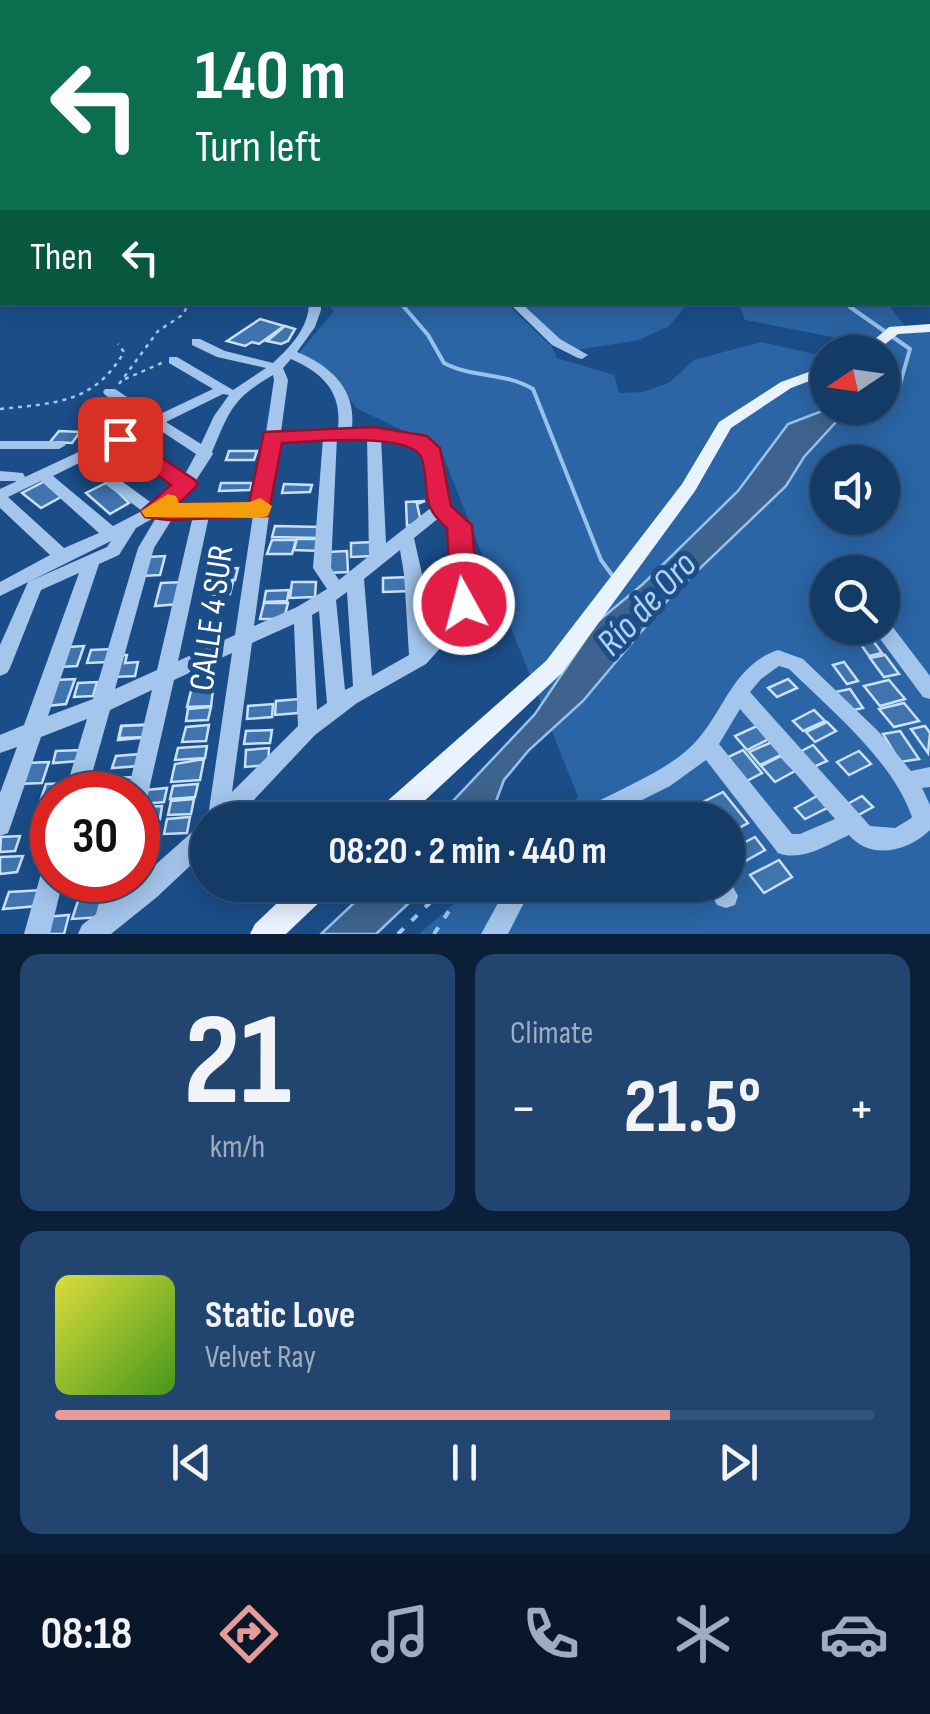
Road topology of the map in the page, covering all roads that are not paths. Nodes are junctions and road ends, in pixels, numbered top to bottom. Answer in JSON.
{"nodes":[{"id":1,"x":316,"y":305,"type":"edge"},
{"id":2,"x":517,"y":305,"type":"edge"},
{"id":3,"x":930,"y":328,"type":"edge"},
{"id":4,"x":886,"y":335,"type":"edge"},
{"id":5,"x":196,"y":342,"type":"dead end"},
{"id":6,"x":288,"y":353,"type":"junction"},
{"id":7,"x":582,"y":355,"type":"dead end"},
{"id":8,"x":173,"y":360,"type":"road end"},
{"id":9,"x":276,"y":367,"type":"junction"},
{"id":10,"x":810,"y":375,"type":"edge"},
{"id":11,"x":110,"y":392,"type":"road end"},
{"id":12,"x":229,"y":392,"type":"junction"},
{"id":13,"x":155,"y":422,"type":"junction"},
{"id":14,"x":374,"y":434,"type":"junction"},
{"id":15,"x":337,"y":435,"type":"junction"},
{"id":16,"x":272,"y":437,"type":"junction"},
{"id":17,"x":120,"y":439,"type":"junction"},
{"id":18,"x":0,"y":445,"type":"edge"},
{"id":19,"x":59,"y":445,"type":"dead end"},
{"id":20,"x":206,"y":454,"type":"junction"},
{"id":21,"x":81,"y":458,"type":"junction"},
{"id":22,"x":43,"y":475,"type":"junction"},
{"id":23,"x":0,"y":476,"type":"edge"},
{"id":24,"x":18,"y":476,"type":"dead end"},
{"id":25,"x":186,"y":485,"type":"junction"},
{"id":26,"x":0,"y":497,"type":"edge"},
{"id":27,"x":440,"y":509,"type":"junction"},
{"id":28,"x":259,"y":510,"type":"junction"},
{"id":29,"x":161,"y":511,"type":"junction"},
{"id":30,"x":202,"y":512,"type":"junction"},
{"id":31,"x":406,"y":537,"type":"junction"},
{"id":32,"x":111,"y":542,"type":"junction"},
{"id":33,"x":146,"y":548,"type":"junction"},
{"id":34,"x":60,"y":555,"type":"junction"},
{"id":35,"x":378,"y":558,"type":"junction"},
{"id":36,"x":92,"y":560,"type":"junction"},
{"id":37,"x":355,"y":577,"type":"junction"},
{"id":38,"x":4,"y":580,"type":"edge"},
{"id":39,"x":332,"y":594,"type":"junction"},
{"id":40,"x":303,"y":612,"type":"junction"},
{"id":41,"x":241,"y":642,"type":"junction"},
{"id":42,"x":895,"y":645,"type":"edge"},
{"id":43,"x":419,"y":659,"type":"junction"},
{"id":44,"x":0,"y":668,"type":"edge"},
{"id":45,"x":167,"y":675,"type":"junction"},
{"id":46,"x":363,"y":690,"type":"junction"},
{"id":47,"x":930,"y":690,"type":"edge"},
{"id":48,"x":738,"y":693,"type":"junction"},
{"id":49,"x":100,"y":705,"type":"junction"},
{"id":50,"x":337,"y":706,"type":"junction"},
{"id":51,"x":308,"y":729,"type":"junction"},
{"id":52,"x":33,"y":732,"type":"junction"},
{"id":53,"x":0,"y":744,"type":"edge"},
{"id":54,"x":707,"y":744,"type":"junction"},
{"id":55,"x":81,"y":772,"type":"edge"},
{"id":56,"x":144,"y":772,"type":"edge"},
{"id":57,"x":919,"y":779,"type":"edge"},
{"id":58,"x":220,"y":802,"type":"edge"},
{"id":59,"x":236,"y":802,"type":"edge"},
{"id":60,"x":405,"y":802,"type":"edge"},
{"id":61,"x":618,"y":802,"type":"edge"},
{"id":62,"x":852,"y":823,"type":"junction"},
{"id":63,"x":0,"y":825,"type":"edge"},
{"id":64,"x":190,"y":850,"type":"edge"},
{"id":65,"x":45,"y":902,"type":"edge"},
{"id":66,"x":109,"y":902,"type":"edge"},
{"id":67,"x":299,"y":902,"type":"edge"},
{"id":68,"x":511,"y":902,"type":"edge"},
{"id":69,"x":99,"y":927,"type":"edge"},
{"id":70,"x":36,"y":934,"type":"edge"},
{"id":71,"x":266,"y":934,"type":"edge"},
{"id":72,"x":494,"y":934,"type":"edge"}],
"edges":[{"from":1,"to":6,"type":"street"},
{"from":2,"to":7,"type":"street"},
{"from":3,"to":4,"type":"main road"},
{"from":5,"to":9,"type":"street"},
{"from":6,"to":9,"type":"street"},
{"from":6,"to":15,"type":"street"},
{"from":8,"to":12,"type":"street"},
{"from":9,"to":12,"type":"street"},
{"from":9,"to":16,"type":"street","name":"CALLE 4 SUR"},
{"from":10,"to":60,"type":"main road"},
{"from":11,"to":13,"type":"street"},
{"from":12,"to":13,"type":"street"},
{"from":12,"to":20,"type":"street"},
{"from":13,"to":17,"type":"street"},
{"from":13,"to":20,"type":"street"},
{"from":14,"to":15,"type":"street"},
{"from":14,"to":27,"type":"street"},
{"from":14,"to":35,"type":"street"},
{"from":15,"to":16,"type":"street"},
{"from":15,"to":39,"type":"street"},
{"from":16,"to":28,"type":"street","name":"CALLE 4 SUR"},
{"from":17,"to":21,"type":"street"},
{"from":17,"to":25,"type":"street"},
{"from":18,"to":19,"type":"street"},
{"from":20,"to":25,"type":"street"},
{"from":21,"to":22,"type":"street"},
{"from":21,"to":29,"type":"street"},
{"from":22,"to":26,"type":"street"},
{"from":22,"to":32,"type":"street"},
{"from":23,"to":24,"type":"street"},
{"from":25,"to":29,"type":"street"},
{"from":26,"to":34,"type":"street"},
{"from":27,"to":31,"type":"street"},
{"from":27,"to":43,"type":"street"},
{"from":28,"to":30,"type":"street"},
{"from":28,"to":41,"type":"street","name":"CALLE 4 SUR"},
{"from":29,"to":30,"type":"street"},
{"from":29,"to":32,"type":"street"},
{"from":29,"to":33,"type":"street"},
{"from":30,"to":45,"type":"street"},
{"from":31,"to":35,"type":"street"},
{"from":31,"to":43,"type":"street"},
{"from":32,"to":33,"type":"street"},
{"from":32,"to":34,"type":"street"},
{"from":32,"to":36,"type":"street"},
{"from":33,"to":49,"type":"street"},
{"from":34,"to":38,"type":"street"},
{"from":35,"to":37,"type":"street"},
{"from":36,"to":44,"type":"street"},
{"from":36,"to":52,"type":"street"},
{"from":37,"to":39,"type":"street"},
{"from":37,"to":46,"type":"street"},
{"from":39,"to":40,"type":"street"},
{"from":39,"to":50,"type":"street"},
{"from":40,"to":41,"type":"street"},
{"from":40,"to":51,"type":"street"},
{"from":41,"to":45,"type":"street"},
{"from":41,"to":58,"type":"street","name":"CALLE 4 SUR"},
{"from":42,"to":47,"type":"street"},
{"from":43,"to":46,"type":"street"},
{"from":45,"to":49,"type":"street"},
{"from":45,"to":56,"type":"street"},
{"from":46,"to":50,"type":"street"},
{"from":48,"to":54,"type":"street"},
{"from":48,"to":57,"type":"street"},
{"from":48,"to":62,"type":"street"},
{"from":49,"to":52,"type":"street"},
{"from":49,"to":55,"type":"street"},
{"from":50,"to":51,"type":"street"},
{"from":51,"to":59,"type":"street"},
{"from":52,"to":53,"type":"street"},
{"from":52,"to":63,"type":"street"},
{"from":54,"to":61,"type":"street"},
{"from":54,"to":62,"type":"street"},
{"from":57,"to":62,"type":"street"},
{"from":64,"to":69,"type":"street"},
{"from":65,"to":70,"type":"street"},
{"from":66,"to":69,"type":"street"},
{"from":67,"to":71,"type":"main road"},
{"from":68,"to":72,"type":"street"}]}
